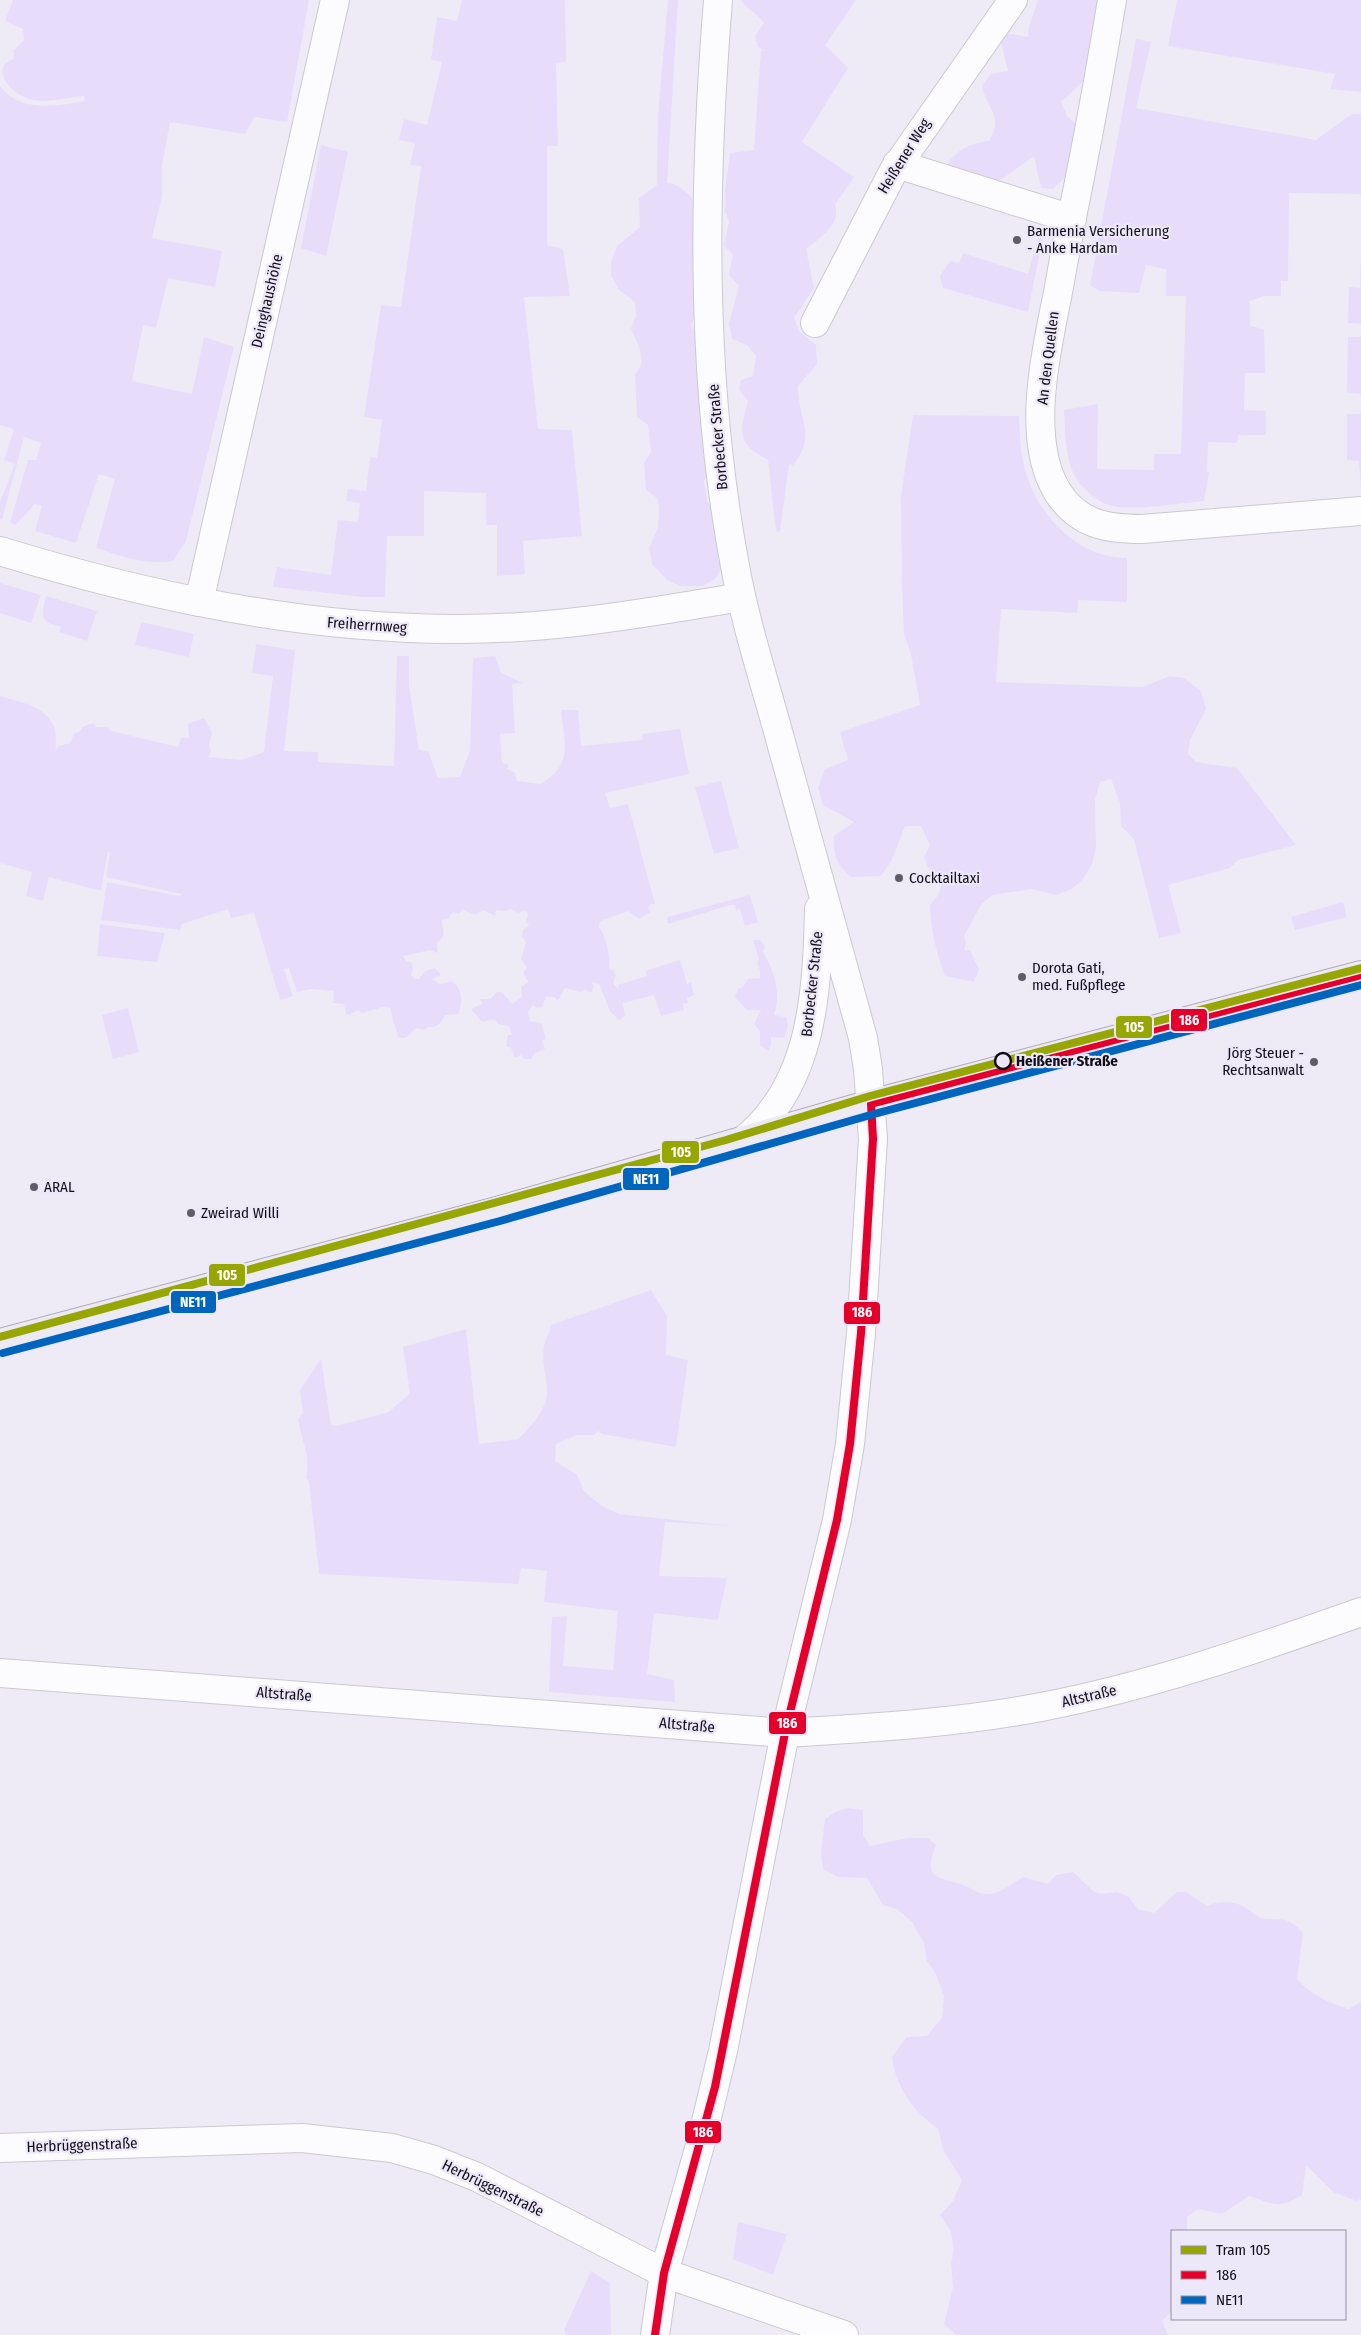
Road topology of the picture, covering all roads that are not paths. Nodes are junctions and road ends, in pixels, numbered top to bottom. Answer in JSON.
{"nodes":[{"id":1,"x":335,"y":0,"type":"edge"},
{"id":2,"x":718,"y":0,"type":"edge"},
{"id":3,"x":1013,"y":0,"type":"edge"},
{"id":4,"x":1112,"y":0,"type":"edge"},
{"id":5,"x":897,"y":164,"type":"junction"},
{"id":6,"x":1072,"y":218,"type":"junction"},
{"id":7,"x":815,"y":324,"type":"dead end"},
{"id":8,"x":1361,"y":511,"type":"edge"},
{"id":9,"x":0,"y":551,"type":"edge"},
{"id":10,"x":741,"y":597,"type":"junction"},
{"id":11,"x":199,"y":602,"type":"junction"},
{"id":12,"x":814,"y":863,"type":"junction"},
{"id":13,"x":1361,"y":975,"type":"edge"},
{"id":14,"x":871,"y":1104,"type":"junction"},
{"id":15,"x":740,"y":1143,"type":"junction"},
{"id":16,"x":0,"y":1343,"type":"edge"},
{"id":17,"x":1361,"y":1612,"type":"edge"},
{"id":18,"x":0,"y":1673,"type":"edge"},
{"id":19,"x":785,"y":1733,"type":"junction"},
{"id":20,"x":0,"y":2148,"type":"edge"},
{"id":21,"x":664,"y":2274,"type":"junction"},
{"id":22,"x":655,"y":2335,"type":"edge"},
{"id":23,"x":844,"y":2335,"type":"edge"}],
"edges":[{"from":1,"to":11,"type":"street","name":"Deinghaushöhe"},
{"from":2,"to":10,"type":"street","name":"Borbecker Straße"},
{"from":3,"to":5,"type":"street","name":"Heißener Weg"},
{"from":4,"to":6,"type":"street","name":"An den Quellen"},
{"from":5,"to":6,"type":"street"},
{"from":5,"to":7,"type":"street","name":"Heißener Weg"},
{"from":6,"to":8,"type":"street","name":"An den Quellen"},
{"from":9,"to":11,"type":"street","name":"Freiherrnweg"},
{"from":10,"to":11,"type":"street","name":"Freiherrnweg"},
{"from":10,"to":12,"type":"street","name":"Borbecker Straße"},
{"from":12,"to":14,"type":"street","name":"Borbecker Straße"},
{"from":12,"to":15,"type":"street","name":"Borbecker Straße"},
{"from":13,"to":14,"type":"main road"},
{"from":14,"to":15,"type":"main road"},
{"from":14,"to":19,"type":"street"},
{"from":15,"to":16,"type":"main road"},
{"from":17,"to":19,"type":"street","name":"Altstraße"},
{"from":18,"to":19,"type":"street","name":"Altstraße"},
{"from":19,"to":21,"type":"street"},
{"from":20,"to":21,"type":"street","name":"Herbrüggenstraße"},
{"from":21,"to":22,"type":"street"},
{"from":21,"to":23,"type":"street","name":"Herbrüggenstraße"}]}
